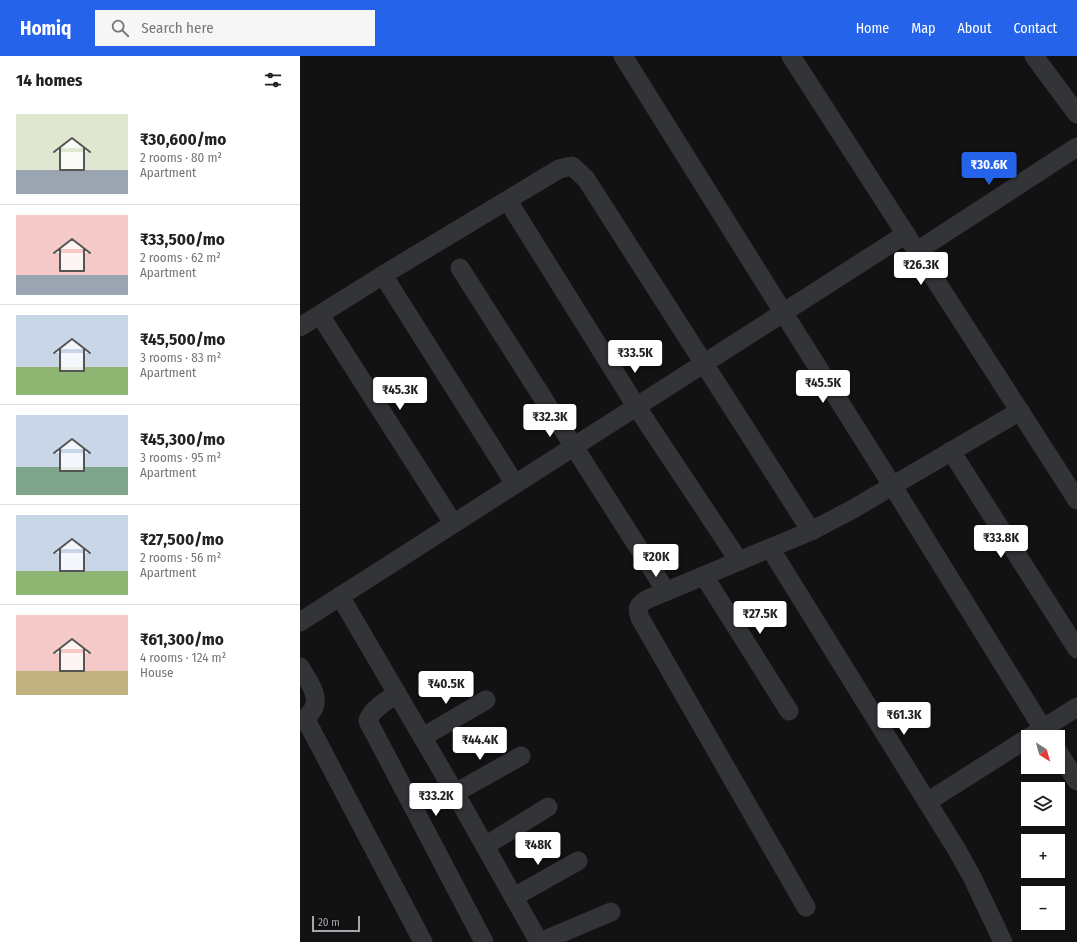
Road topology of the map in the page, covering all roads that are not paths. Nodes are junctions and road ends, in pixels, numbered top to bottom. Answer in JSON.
{"nodes":[{"id":1,"x":623,"y":56,"type":"edge"},
{"id":2,"x":791,"y":56,"type":"edge"},
{"id":3,"x":1041,"y":58,"type":"edge"},
{"id":4,"x":1077,"y":114,"type":"edge"},
{"id":5,"x":1077,"y":147,"type":"edge"},
{"id":6,"x":508,"y":201,"type":"junction"},
{"id":7,"x":906,"y":234,"type":"junction"},
{"id":8,"x":917,"y":251,"type":"junction"},
{"id":9,"x":460,"y":268,"type":"dead end"},
{"id":10,"x":383,"y":275,"type":"junction"},
{"id":11,"x":783,"y":312,"type":"junction"},
{"id":12,"x":320,"y":315,"type":"junction"},
{"id":13,"x":300,"y":327,"type":"edge"},
{"id":14,"x":703,"y":363,"type":"junction"},
{"id":15,"x":636,"y":406,"type":"junction"},
{"id":16,"x":1020,"y":411,"type":"junction"},
{"id":17,"x":573,"y":446,"type":"junction"},
{"id":18,"x":951,"y":451,"type":"junction"},
{"id":19,"x":515,"y":484,"type":"junction"},
{"id":20,"x":892,"y":485,"type":"junction"},
{"id":21,"x":1077,"y":500,"type":"edge"},
{"id":22,"x":453,"y":523,"type":"junction"},
{"id":23,"x":811,"y":531,"type":"junction"},
{"id":24,"x":770,"y":548,"type":"junction"},
{"id":25,"x":739,"y":561,"type":"junction"},
{"id":26,"x":704,"y":576,"type":"junction"},
{"id":27,"x":666,"y":591,"type":"junction"},
{"id":28,"x":340,"y":596,"type":"junction"},
{"id":29,"x":300,"y":622,"type":"edge"},
{"id":30,"x":1077,"y":649,"type":"edge"},
{"id":31,"x":300,"y":666,"type":"edge"},
{"id":32,"x":397,"y":693,"type":"junction"},
{"id":33,"x":486,"y":700,"type":"dead end"},
{"id":34,"x":1077,"y":707,"type":"edge"},
{"id":35,"x":789,"y":711,"type":"dead end"},
{"id":36,"x":302,"y":720,"type":"edge"},
{"id":37,"x":1034,"y":730,"type":"edge"},
{"id":38,"x":1044,"y":730,"type":"edge"},
{"id":39,"x":422,"y":737,"type":"junction"},
{"id":40,"x":1021,"y":745,"type":"edge"},
{"id":41,"x":521,"y":756,"type":"dead end"},
{"id":42,"x":1065,"y":763,"type":"edge"},
{"id":43,"x":1077,"y":781,"type":"edge"},
{"id":44,"x":455,"y":793,"type":"junction"},
{"id":45,"x":927,"y":802,"type":"junction"},
{"id":46,"x":548,"y":807,"type":"dead end"},
{"id":47,"x":485,"y":846,"type":"junction"},
{"id":48,"x":578,"y":861,"type":"dead end"},
{"id":49,"x":514,"y":898,"type":"junction"},
{"id":50,"x":806,"y":907,"type":"dead end"},
{"id":51,"x":611,"y":912,"type":"dead end"},
{"id":52,"x":423,"y":942,"type":"edge"},
{"id":53,"x":484,"y":942,"type":"edge"},
{"id":54,"x":540,"y":942,"type":"edge"},
{"id":55,"x":1003,"y":942,"type":"edge"}],
"edges":[{"from":1,"to":11,"type":"street"},
{"from":2,"to":7,"type":"street"},
{"from":3,"to":4,"type":"street"},
{"from":5,"to":8,"type":"street"},
{"from":6,"to":10,"type":"street"},
{"from":6,"to":14,"type":"street"},
{"from":6,"to":15,"type":"street"},
{"from":7,"to":8,"type":"street"},
{"from":7,"to":11,"type":"street"},
{"from":8,"to":16,"type":"street"},
{"from":9,"to":17,"type":"street"},
{"from":10,"to":12,"type":"street"},
{"from":10,"to":19,"type":"street"},
{"from":11,"to":14,"type":"street"},
{"from":11,"to":20,"type":"street"},
{"from":12,"to":13,"type":"street"},
{"from":12,"to":22,"type":"street"},
{"from":14,"to":15,"type":"street"},
{"from":14,"to":23,"type":"street"},
{"from":15,"to":17,"type":"street"},
{"from":15,"to":25,"type":"street"},
{"from":16,"to":18,"type":"street"},
{"from":16,"to":21,"type":"street"},
{"from":17,"to":19,"type":"street"},
{"from":17,"to":27,"type":"street"},
{"from":18,"to":20,"type":"street"},
{"from":18,"to":30,"type":"street"},
{"from":19,"to":22,"type":"street"},
{"from":20,"to":23,"type":"street"},
{"from":20,"to":37,"type":"street"},
{"from":22,"to":28,"type":"street"},
{"from":23,"to":24,"type":"street"},
{"from":24,"to":25,"type":"street"},
{"from":24,"to":45,"type":"street"},
{"from":25,"to":26,"type":"street"},
{"from":26,"to":27,"type":"street"},
{"from":26,"to":35,"type":"street"},
{"from":27,"to":50,"type":"street"},
{"from":28,"to":29,"type":"street"},
{"from":28,"to":32,"type":"street"},
{"from":31,"to":36,"type":"street"},
{"from":32,"to":39,"type":"street"},
{"from":32,"to":53,"type":"street"},
{"from":33,"to":39,"type":"street"},
{"from":34,"to":38,"type":"street"},
{"from":36,"to":52,"type":"street"},
{"from":39,"to":44,"type":"street"},
{"from":40,"to":45,"type":"street"},
{"from":41,"to":44,"type":"street"},
{"from":42,"to":43,"type":"street"},
{"from":44,"to":47,"type":"street"},
{"from":45,"to":55,"type":"street"},
{"from":46,"to":47,"type":"street"},
{"from":47,"to":49,"type":"street"},
{"from":48,"to":49,"type":"street"},
{"from":49,"to":54,"type":"street"},
{"from":51,"to":54,"type":"street"}]}
